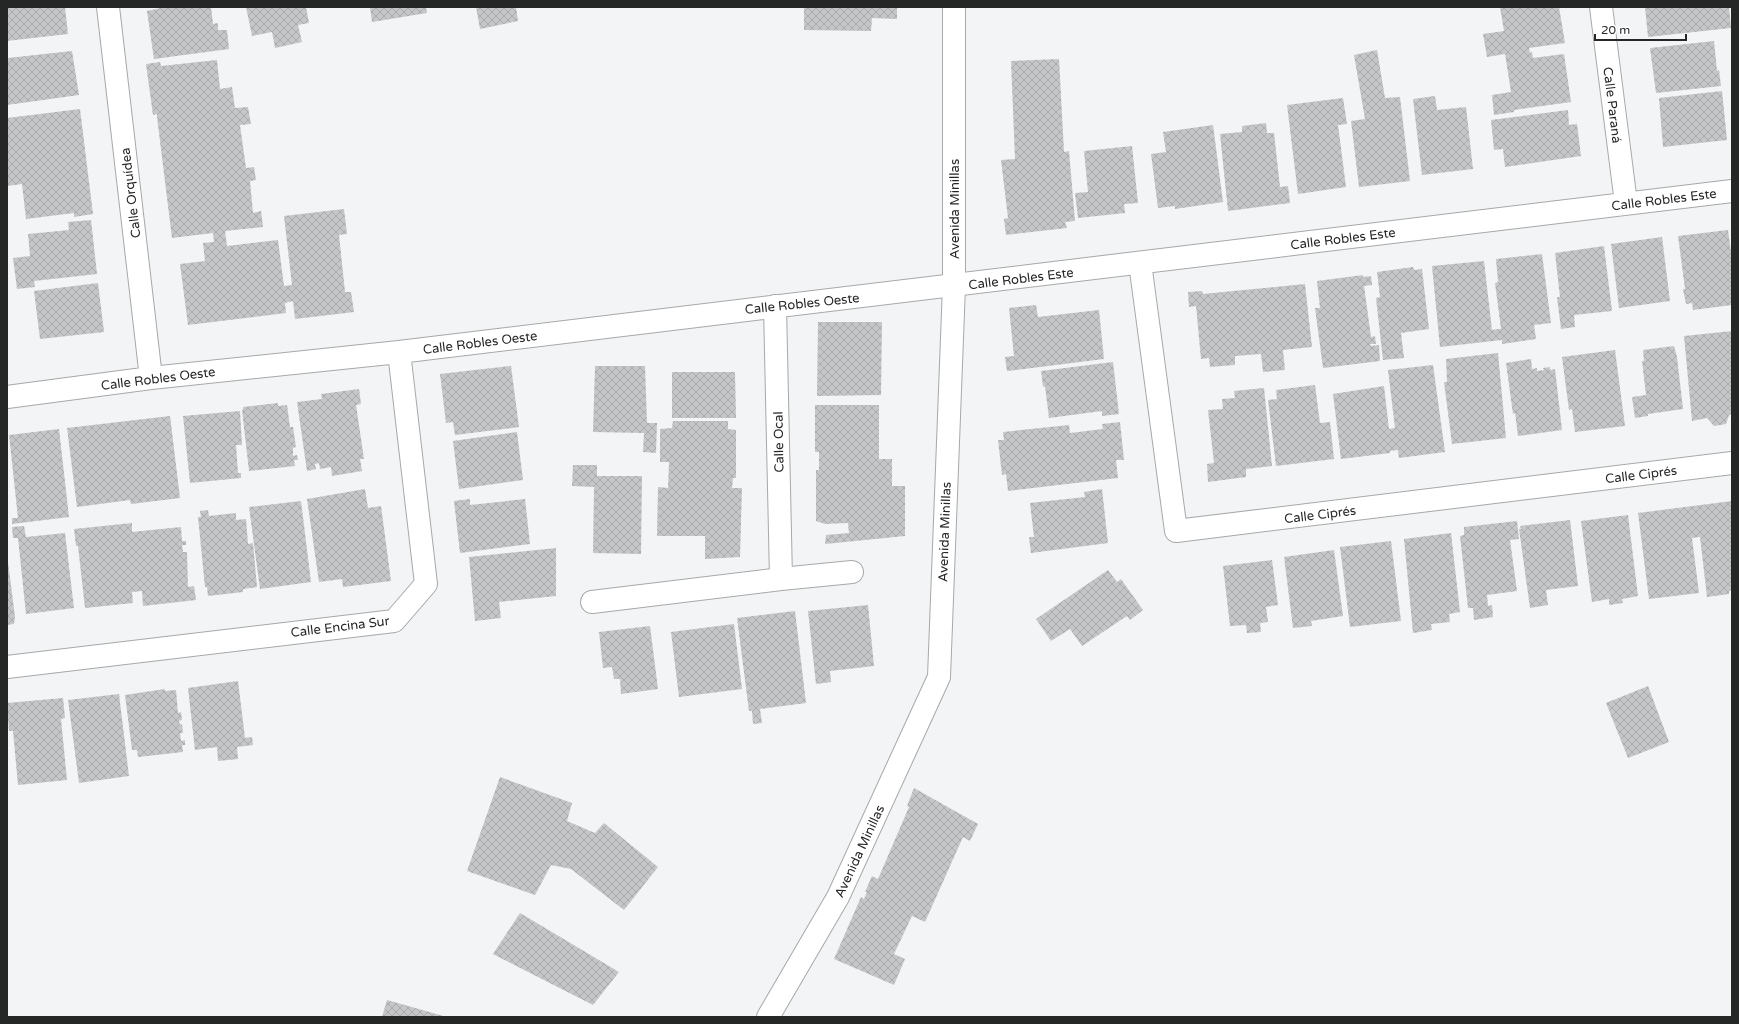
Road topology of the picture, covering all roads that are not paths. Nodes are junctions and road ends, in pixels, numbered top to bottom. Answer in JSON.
{"nodes":[{"id":1,"x":108,"y":7,"type":"edge"},
{"id":2,"x":954,"y":7,"type":"edge"},
{"id":3,"x":1600,"y":7,"type":"edge"},
{"id":4,"x":1732,"y":191,"type":"edge"},
{"id":5,"x":1626,"y":204,"type":"junction"},
{"id":6,"x":1140,"y":263,"type":"junction"},
{"id":7,"x":954,"y":286,"type":"junction"},
{"id":8,"x":775,"y":306,"type":"junction"},
{"id":9,"x":399,"y":352,"type":"junction"},
{"id":10,"x":151,"y":378,"type":"junction"},
{"id":11,"x":7,"y":397,"type":"edge"},
{"id":12,"x":1732,"y":463,"type":"edge"},
{"id":13,"x":852,"y":572,"type":"dead end"},
{"id":14,"x":781,"y":579,"type":"junction"},
{"id":15,"x":592,"y":602,"type":"dead end"},
{"id":16,"x":7,"y":667,"type":"edge"},
{"id":17,"x":768,"y":1017,"type":"edge"}],
"edges":[{"from":1,"to":10,"type":"street","name":"Calle Orquídea"},
{"from":2,"to":7,"type":"street","name":"Avenida Minillas"},
{"from":3,"to":5,"type":"street","name":"Calle Paraná"},
{"from":4,"to":5,"type":"street","name":"Calle Robles Este"},
{"from":5,"to":6,"type":"street","name":"Calle Robles Este"},
{"from":6,"to":7,"type":"street","name":"Calle Robles Este"},
{"from":6,"to":12,"type":"street","name":"Calle Ciprés"},
{"from":7,"to":8,"type":"street","name":"Calle Robles Oeste"},
{"from":7,"to":17,"type":"street","name":"Avenida Minillas"},
{"from":8,"to":9,"type":"street","name":"Calle Robles Oeste"},
{"from":8,"to":14,"type":"street","name":"Calle Ocal"},
{"from":9,"to":10,"type":"street","name":"Calle Robles Oeste"},
{"from":9,"to":16,"type":"street","name":"Calle Encina Sur"},
{"from":10,"to":11,"type":"street","name":"Calle Robles Oeste"},
{"from":13,"to":14,"type":"street"},
{"from":14,"to":15,"type":"street"}]}
